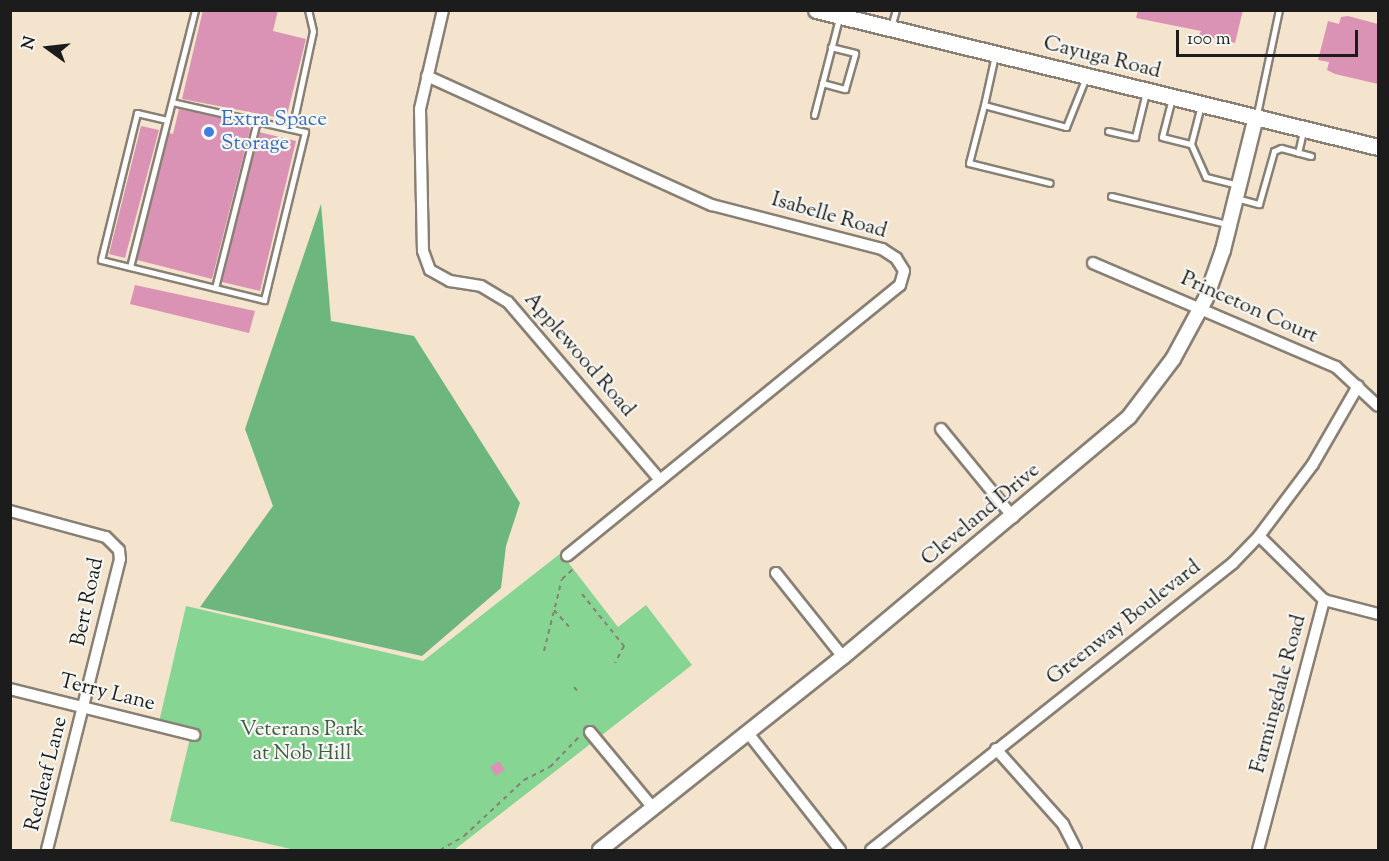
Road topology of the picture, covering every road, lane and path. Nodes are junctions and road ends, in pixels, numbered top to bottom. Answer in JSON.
{"nodes":[{"id":1,"x":195,"y":10,"type":"edge"},
{"id":2,"x":308,"y":10,"type":"edge"},
{"id":3,"x":443,"y":10,"type":"edge"},
{"id":4,"x":816,"y":10,"type":"edge"},
{"id":5,"x":896,"y":10,"type":"edge"},
{"id":6,"x":1279,"y":10,"type":"edge"},
{"id":7,"x":839,"y":16,"type":"junction"},
{"id":8,"x":891,"y":29,"type":"junction"},
{"id":9,"x":831,"y":47,"type":"junction"},
{"id":10,"x":995,"y":54,"type":"junction"},
{"id":11,"x":427,"y":76,"type":"junction"},
{"id":12,"x":1086,"y":76,"type":"junction"},
{"id":13,"x":822,"y":83,"type":"junction"},
{"id":14,"x":1146,"y":90,"type":"junction"},
{"id":15,"x":1172,"y":97,"type":"junction"},
{"id":16,"x":172,"y":102,"type":"junction"},
{"id":17,"x":1202,"y":104,"type":"junction"},
{"id":18,"x":984,"y":105,"type":"junction"},
{"id":19,"x":814,"y":115,"type":"dead end"},
{"id":20,"x":1256,"y":117,"type":"junction"},
{"id":21,"x":167,"y":120,"type":"junction"},
{"id":22,"x":257,"y":121,"type":"junction"},
{"id":23,"x":292,"y":129,"type":"junction"},
{"id":24,"x":1304,"y":129,"type":"junction"},
{"id":25,"x":1108,"y":131,"type":"dead end"},
{"id":26,"x":1191,"y":144,"type":"junction"},
{"id":27,"x":1378,"y":147,"type":"edge"},
{"id":28,"x":1298,"y":153,"type":"junction"},
{"id":29,"x":1311,"y":156,"type":"dead end"},
{"id":30,"x":1050,"y":183,"type":"dead end"},
{"id":31,"x":1236,"y":191,"type":"junction"},
{"id":32,"x":1111,"y":196,"type":"dead end"},
{"id":33,"x":1227,"y":224,"type":"junction"},
{"id":34,"x":1094,"y":262,"type":"dead end"},
{"id":35,"x":130,"y":267,"type":"junction"},
{"id":36,"x":215,"y":288,"type":"junction"},
{"id":37,"x":1202,"y":307,"type":"junction"},
{"id":38,"x":1358,"y":386,"type":"junction"},
{"id":39,"x":1378,"y":406,"type":"edge"},
{"id":40,"x":941,"y":429,"type":"dead end"},
{"id":41,"x":660,"y":480,"type":"junction"},
{"id":42,"x":10,"y":511,"type":"edge"},
{"id":43,"x":1013,"y":517,"type":"junction"},
{"id":44,"x":1259,"y":536,"type":"junction"},
{"id":45,"x":567,"y":556,"type":"dead end"},
{"id":46,"x":573,"y":569,"type":"dead end"},
{"id":47,"x":776,"y":573,"type":"dead end"},
{"id":48,"x":582,"y":594,"type":"dead end"},
{"id":49,"x":1324,"y":600,"type":"junction"},
{"id":50,"x":554,"y":610,"type":"junction"},
{"id":51,"x":1378,"y":614,"type":"edge"},
{"id":52,"x":572,"y":630,"type":"dead end"},
{"id":53,"x":544,"y":651,"type":"dead end"},
{"id":54,"x":843,"y":657,"type":"junction"},
{"id":55,"x":615,"y":663,"type":"dead end"},
{"id":56,"x":574,"y":687,"type":"dead end"},
{"id":57,"x":10,"y":689,"type":"edge"},
{"id":58,"x":579,"y":693,"type":"dead end"},
{"id":59,"x":84,"y":707,"type":"junction"},
{"id":60,"x":586,"y":733,"type":"joint"},
{"id":61,"x":748,"y":733,"type":"junction"},
{"id":62,"x":194,"y":735,"type":"dead end"},
{"id":63,"x":996,"y":749,"type":"junction"},
{"id":64,"x":653,"y":808,"type":"junction"},
{"id":65,"x":47,"y":850,"type":"edge"},
{"id":66,"x":440,"y":850,"type":"edge"},
{"id":67,"x":600,"y":850,"type":"edge"},
{"id":68,"x":840,"y":850,"type":"edge"},
{"id":69,"x":871,"y":850,"type":"edge"},
{"id":70,"x":1076,"y":850,"type":"edge"},
{"id":71,"x":1258,"y":850,"type":"edge"}],
"edges":[{"from":1,"to":16,"type":"lane"},
{"from":2,"to":23,"type":"lane"},
{"from":3,"to":11,"type":"street","name":"Applewood Road"},
{"from":4,"to":7,"type":"main road","name":"Cayuga Road"},
{"from":5,"to":8,"type":"lane"},
{"from":6,"to":20,"type":"lane"},
{"from":7,"to":8,"type":"main road","name":"Cayuga Road"},
{"from":7,"to":9,"type":"lane"},
{"from":8,"to":10,"type":"main road","name":"Cayuga Road"},
{"from":9,"to":13,"type":"lane"},
{"from":9,"to":13,"type":"lane"},
{"from":10,"to":12,"type":"main road","name":"Cayuga Road"},
{"from":10,"to":18,"type":"lane"},
{"from":11,"to":41,"type":"street","name":"Applewood Road"},
{"from":11,"to":41,"type":"street","name":"Isabelle Road"},
{"from":12,"to":14,"type":"main road","name":"Cayuga Road"},
{"from":12,"to":18,"type":"lane"},
{"from":13,"to":19,"type":"lane"},
{"from":14,"to":15,"type":"main road","name":"Cayuga Road"},
{"from":14,"to":25,"type":"lane"},
{"from":15,"to":17,"type":"main road","name":"Cayuga Road"},
{"from":15,"to":26,"type":"lane"},
{"from":16,"to":21,"type":"lane"},
{"from":16,"to":22,"type":"lane"},
{"from":17,"to":20,"type":"main road","name":"Cayuga Road"},
{"from":17,"to":26,"type":"lane"},
{"from":18,"to":30,"type":"lane"},
{"from":20,"to":24,"type":"main road","name":"Cayuga Road"},
{"from":20,"to":31,"type":"street","name":"Cleveland Drive"},
{"from":21,"to":35,"type":"lane"},
{"from":21,"to":35,"type":"lane"},
{"from":22,"to":23,"type":"lane"},
{"from":22,"to":36,"type":"lane"},
{"from":23,"to":36,"type":"lane"},
{"from":24,"to":27,"type":"main road","name":"Cayuga Road"},
{"from":24,"to":28,"type":"lane"},
{"from":26,"to":31,"type":"lane"},
{"from":28,"to":29,"type":"lane"},
{"from":28,"to":31,"type":"lane"},
{"from":31,"to":33,"type":"street","name":"Cleveland Drive"},
{"from":32,"to":33,"type":"lane"},
{"from":33,"to":37,"type":"street","name":"Cleveland Drive"},
{"from":34,"to":37,"type":"street","name":"Princeton Court"},
{"from":35,"to":36,"type":"lane"},
{"from":37,"to":38,"type":"street","name":"Princeton Court"},
{"from":37,"to":43,"type":"street","name":"Cleveland Drive"},
{"from":38,"to":39,"type":"street","name":"Princeton Court"},
{"from":38,"to":44,"type":"street","name":"Greenway Boulevard"},
{"from":40,"to":43,"type":"street"},
{"from":41,"to":45,"type":"street","name":"Isabelle Road"},
{"from":42,"to":59,"type":"street","name":"Bert Road"},
{"from":43,"to":54,"type":"street","name":"Cleveland Drive"},
{"from":44,"to":49,"type":"street","name":"Farmingdale Road"},
{"from":44,"to":63,"type":"street","name":"Greenway Boulevard"},
{"from":46,"to":50,"type":"path"},
{"from":47,"to":54,"type":"street"},
{"from":48,"to":55,"type":"path"},
{"from":49,"to":51,"type":"street"},
{"from":49,"to":71,"type":"street","name":"Farmingdale Road"},
{"from":50,"to":52,"type":"path"},
{"from":50,"to":53,"type":"path"},
{"from":54,"to":61,"type":"street","name":"Cleveland Drive"},
{"from":56,"to":58,"type":"path"},
{"from":57,"to":59,"type":"street","name":"Terry Lane"},
{"from":59,"to":62,"type":"street","name":"Terry Lane"},
{"from":59,"to":65,"type":"street","name":"Redleaf Lane"},
{"from":60,"to":64,"type":"street"},
{"from":60,"to":66,"type":"path"},
{"from":61,"to":64,"type":"street","name":"Cleveland Drive"},
{"from":61,"to":68,"type":"street"},
{"from":63,"to":69,"type":"street","name":"Greenway Boulevard"},
{"from":63,"to":70,"type":"street"},
{"from":64,"to":67,"type":"street","name":"Cleveland Drive"}]}
